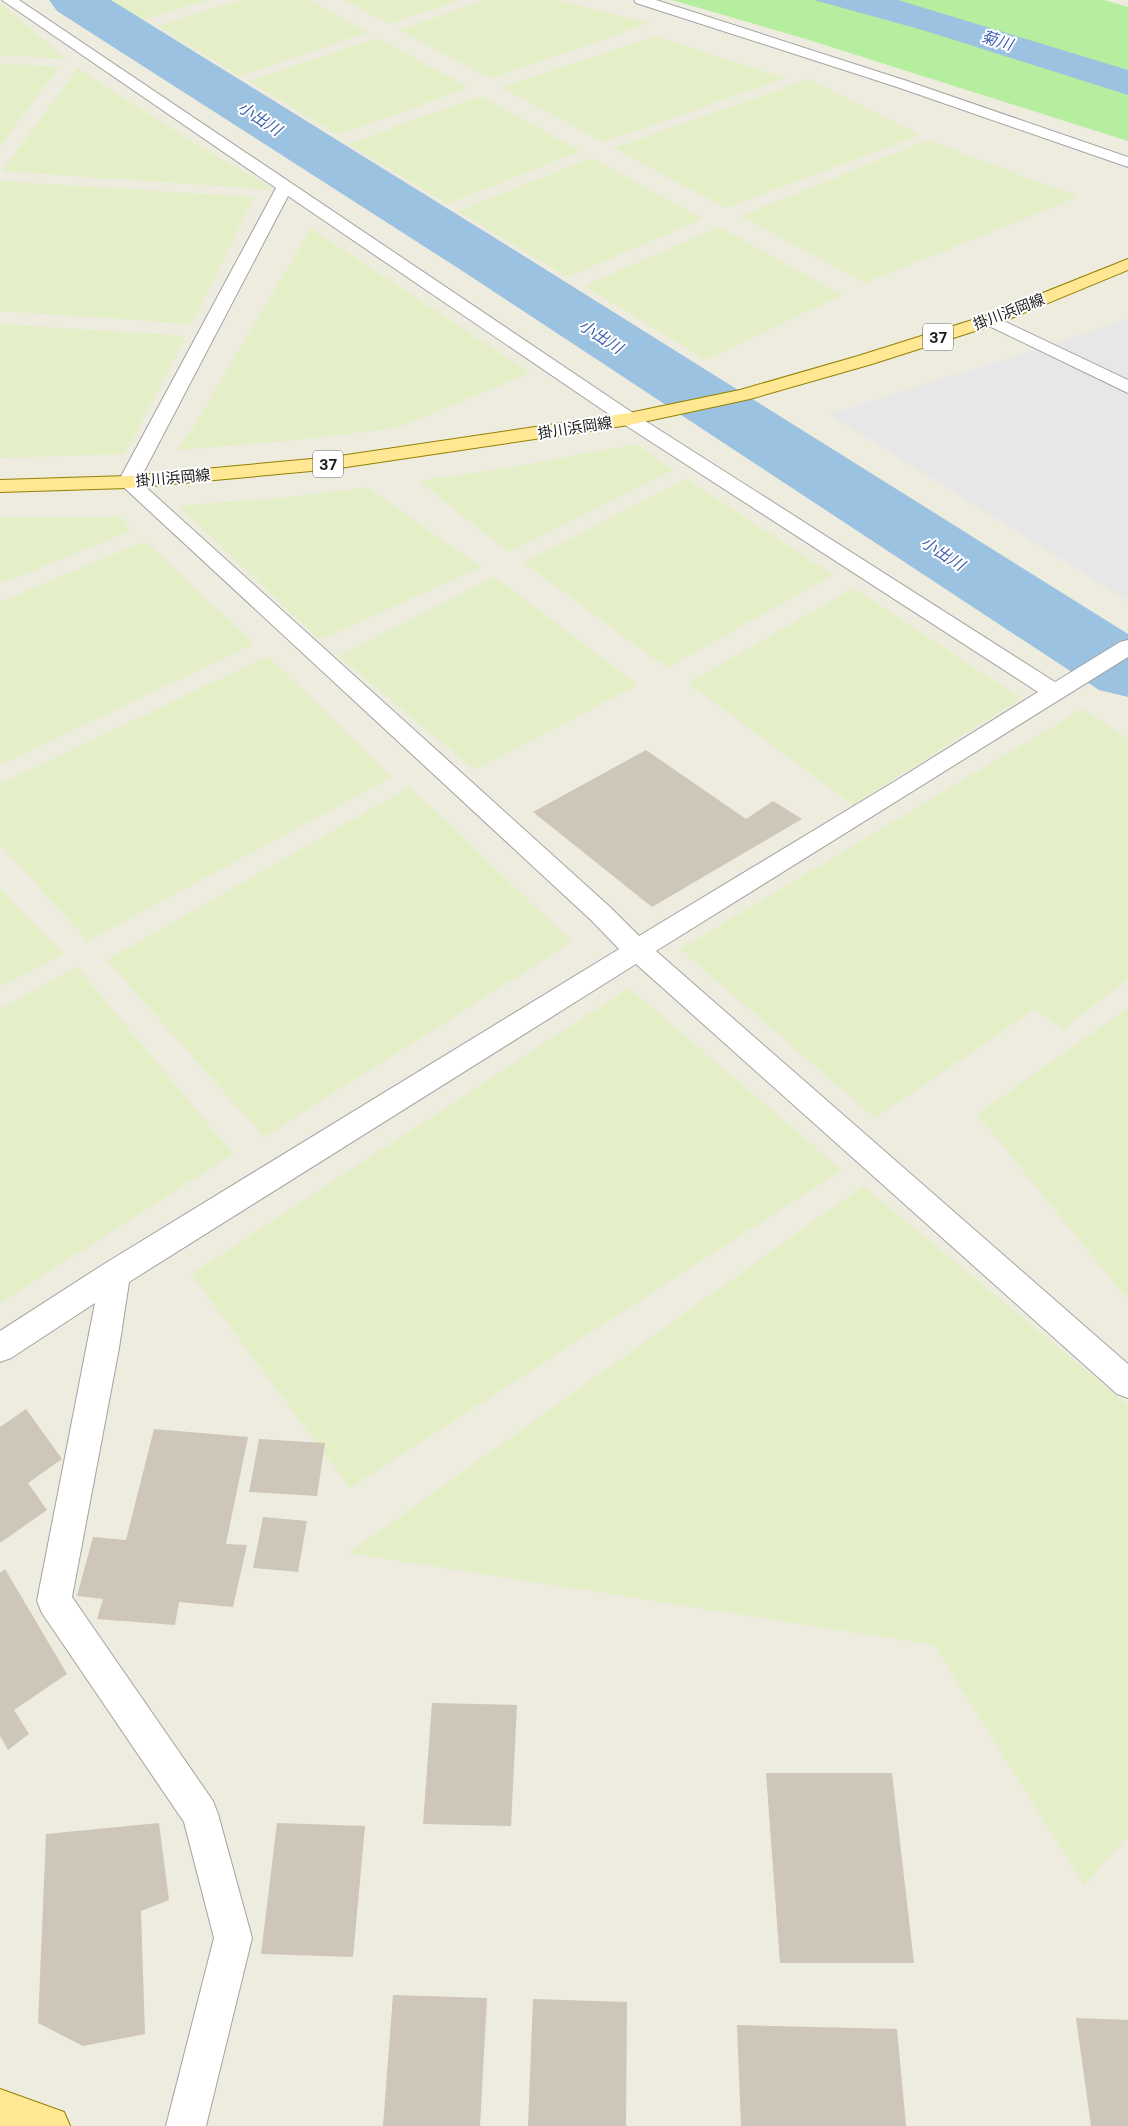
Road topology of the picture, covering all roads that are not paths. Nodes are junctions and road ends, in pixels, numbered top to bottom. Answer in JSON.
{"nodes":[{"id":1,"x":9,"y":0,"type":"edge"},
{"id":2,"x":641,"y":0,"type":"edge"},
{"id":3,"x":1128,"y":162,"type":"edge"},
{"id":4,"x":285,"y":186,"type":"junction"},
{"id":5,"x":1128,"y":264,"type":"edge"},
{"id":6,"x":991,"y":320,"type":"junction"},
{"id":7,"x":1128,"y":387,"type":"edge"},
{"id":8,"x":629,"y":419,"type":"junction"},
{"id":9,"x":128,"y":482,"type":"junction"},
{"id":10,"x":0,"y":486,"type":"edge"},
{"id":11,"x":1128,"y":647,"type":"edge"},
{"id":12,"x":1053,"y":691,"type":"junction"},
{"id":13,"x":637,"y":950,"type":"junction"},
{"id":14,"x":115,"y":1273,"type":"junction"},
{"id":15,"x":0,"y":1348,"type":"edge"},
{"id":16,"x":1128,"y":1384,"type":"edge"},
{"id":17,"x":0,"y":2109,"type":"edge"},
{"id":18,"x":50,"y":2126,"type":"edge"},
{"id":19,"x":186,"y":2126,"type":"edge"}],
"edges":[{"from":1,"to":4,"type":"street"},
{"from":2,"to":3,"type":"street"},
{"from":4,"to":8,"type":"street"},
{"from":4,"to":9,"type":"street"},
{"from":5,"to":6,"type":"main road","name":"掛川浜岡線","number":"37"},
{"from":6,"to":7,"type":"street"},
{"from":6,"to":8,"type":"main road","name":"掛川浜岡線","number":"37"},
{"from":8,"to":9,"type":"main road","name":"掛川浜岡線","number":"37"},
{"from":8,"to":12,"type":"street"},
{"from":9,"to":10,"type":"main road","name":"掛川浜岡線","number":"37"},
{"from":9,"to":13,"type":"street"},
{"from":11,"to":12,"type":"street"},
{"from":12,"to":13,"type":"street"},
{"from":13,"to":14,"type":"street"},
{"from":13,"to":16,"type":"street"},
{"from":14,"to":15,"type":"street"},
{"from":14,"to":19,"type":"street"},
{"from":17,"to":18,"type":"main road"}]}
